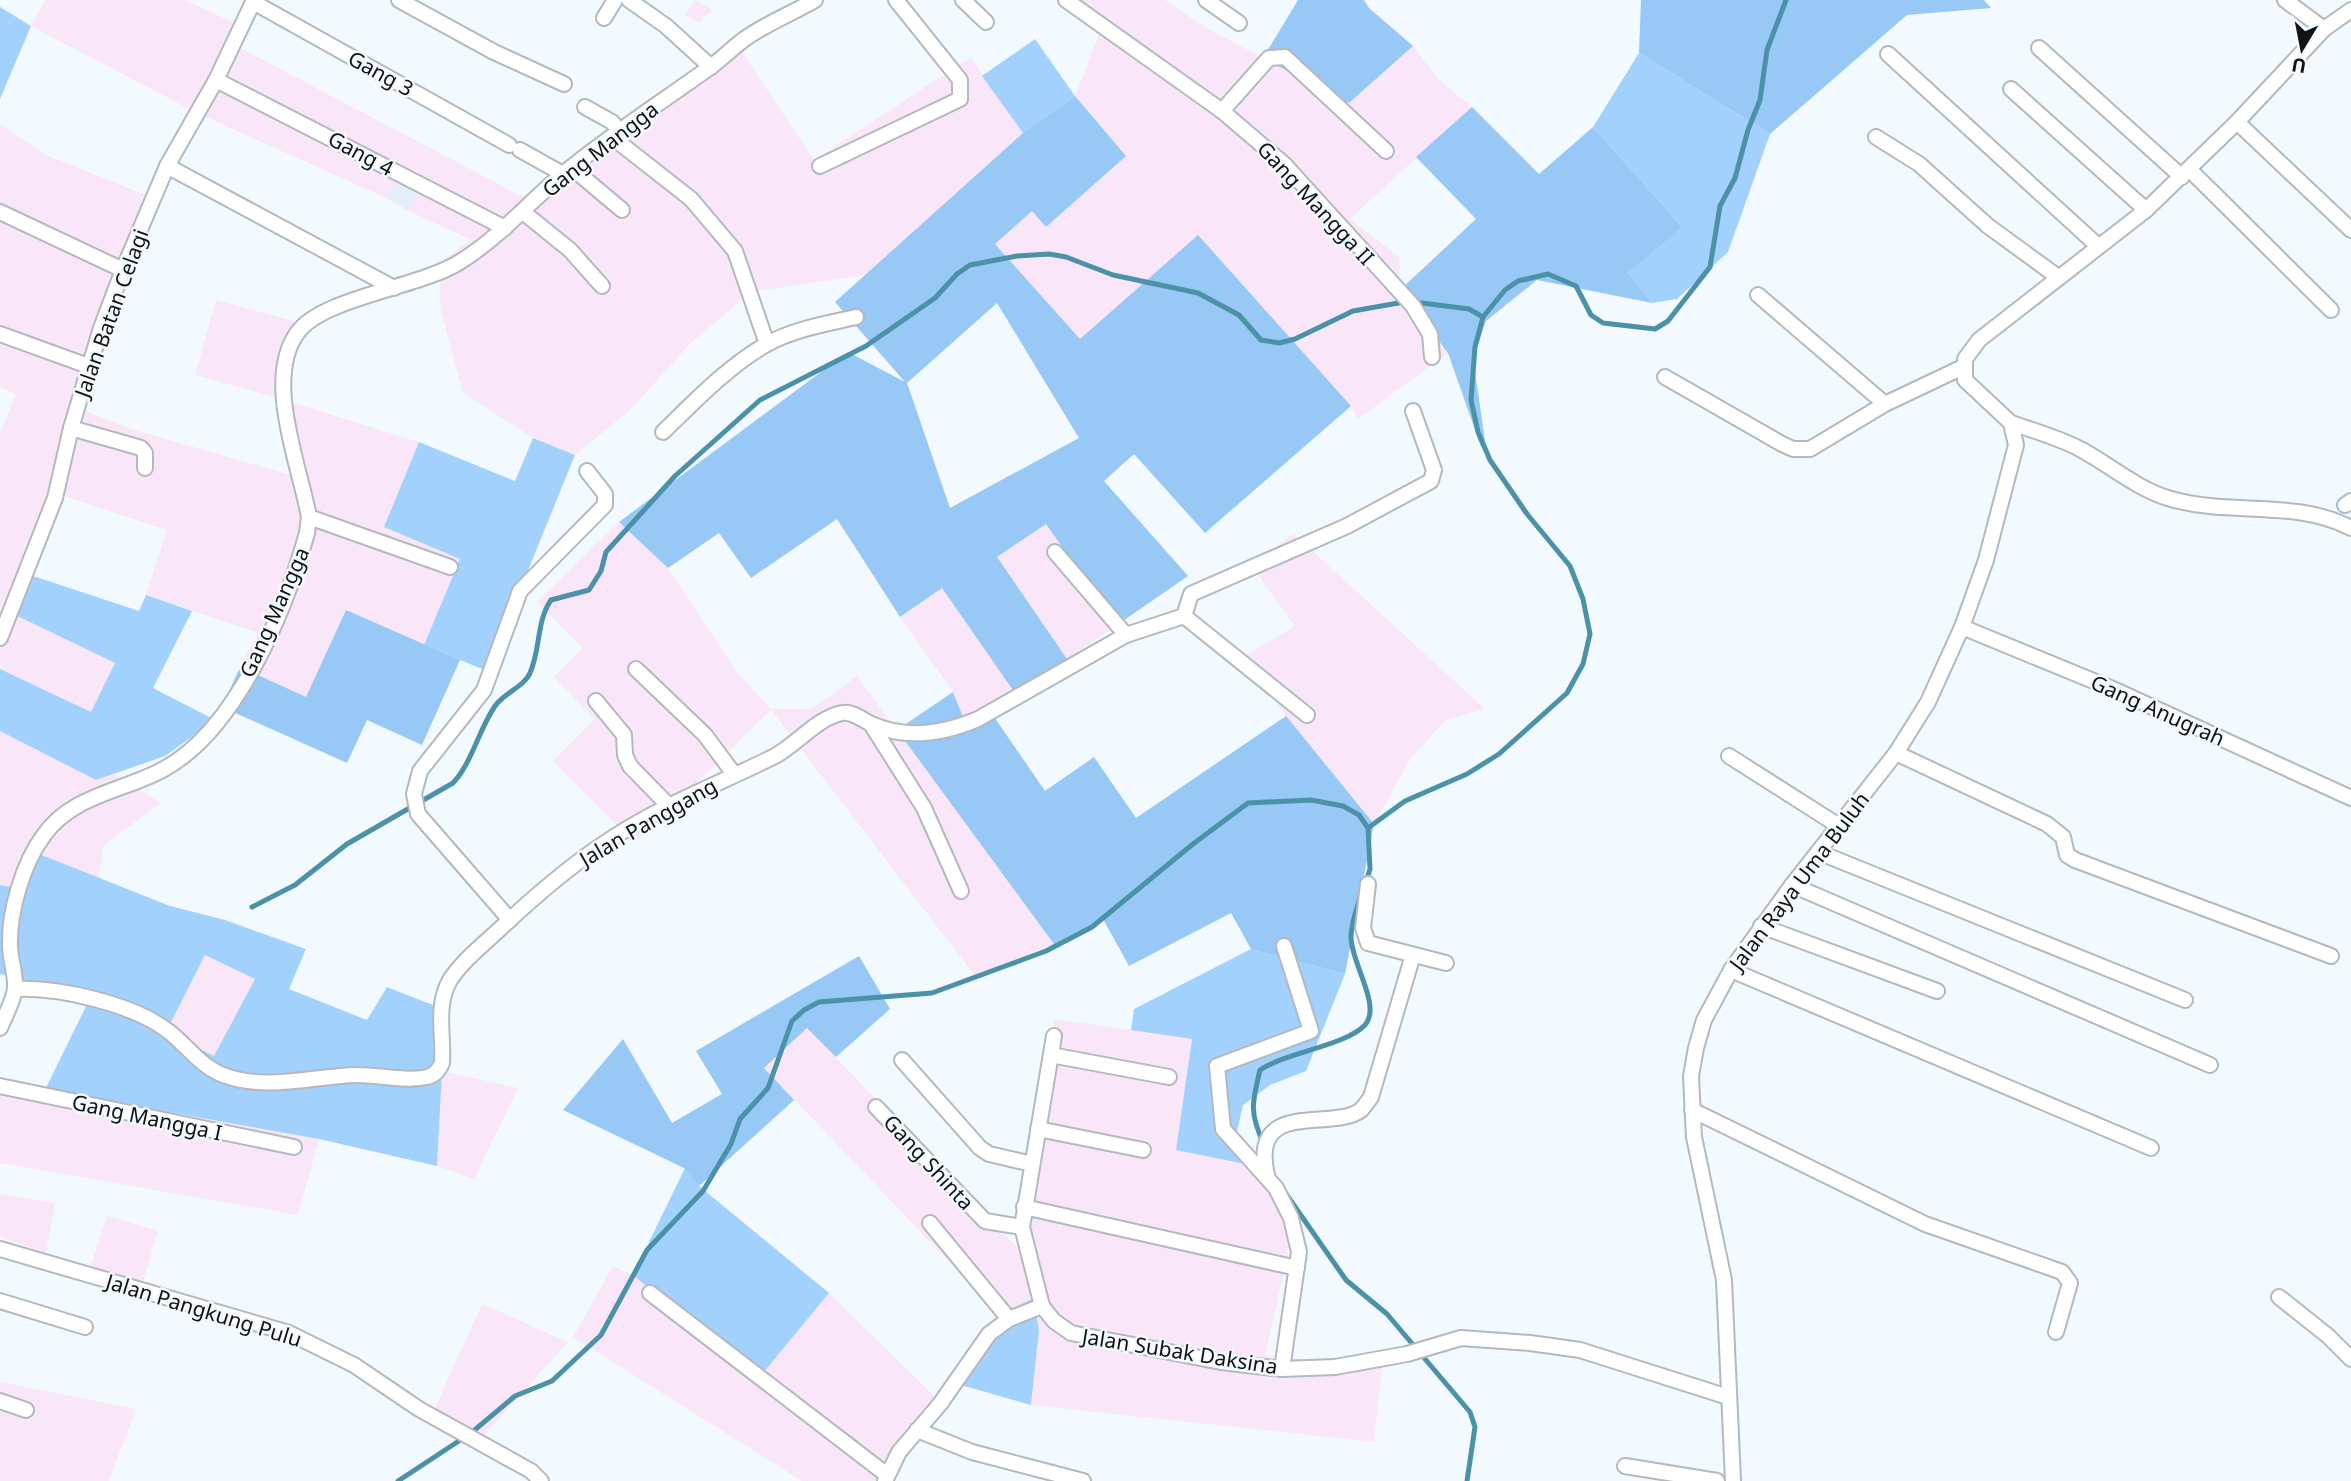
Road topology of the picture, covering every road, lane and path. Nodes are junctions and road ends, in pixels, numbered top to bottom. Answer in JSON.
{"nodes":[{"id":1,"x":399,"y":0,"type":"edge"},
{"id":2,"x":615,"y":0,"type":"edge"},
{"id":3,"x":815,"y":0,"type":"edge"},
{"id":4,"x":896,"y":0,"type":"edge"},
{"id":5,"x":963,"y":0,"type":"edge"},
{"id":6,"x":1066,"y":0,"type":"edge"},
{"id":7,"x":1206,"y":0,"type":"edge"},
{"id":8,"x":2285,"y":0,"type":"edge"},
{"id":9,"x":253,"y":1,"type":"edge"},
{"id":10,"x":632,"y":1,"type":"edge"},
{"id":11,"x":2345,"y":8,"type":"edge"},
{"id":12,"x":604,"y":18,"type":"dead end"},
{"id":13,"x":986,"y":22,"type":"dead end"},
{"id":14,"x":1239,"y":23,"type":"dead end"},
{"id":15,"x":2324,"y":29,"type":"junction"},
{"id":16,"x":2039,"y":48,"type":"dead end"},
{"id":17,"x":1888,"y":54,"type":"dead end"},
{"id":18,"x":711,"y":67,"type":"junction"},
{"id":19,"x":216,"y":80,"type":"junction"},
{"id":20,"x":564,"y":84,"type":"dead end"},
{"id":21,"x":2011,"y":89,"type":"dead end"},
{"id":22,"x":585,"y":107,"type":"dead end"},
{"id":23,"x":1222,"y":111,"type":"junction"},
{"id":24,"x":2237,"y":122,"type":"junction"},
{"id":25,"x":616,"y":135,"type":"junction"},
{"id":26,"x":1876,"y":137,"type":"dead end"},
{"id":27,"x":1386,"y":151,"type":"dead end"},
{"id":28,"x":167,"y":166,"type":"junction"},
{"id":29,"x":820,"y":166,"type":"dead end"},
{"id":30,"x":567,"y":171,"type":"junction"},
{"id":31,"x":2186,"y":174,"type":"junction"},
{"id":32,"x":622,"y":210,"type":"dead end"},
{"id":33,"x":2146,"y":210,"type":"junction"},
{"id":34,"x":0,"y":212,"type":"edge"},
{"id":35,"x":523,"y":212,"type":"junction"},
{"id":36,"x":505,"y":228,"type":"junction"},
{"id":37,"x":2351,"y":230,"type":"edge"},
{"id":38,"x":2098,"y":246,"type":"junction"},
{"id":39,"x":123,"y":270,"type":"junction"},
{"id":40,"x":2059,"y":277,"type":"junction"},
{"id":41,"x":602,"y":286,"type":"dead end"},
{"id":42,"x":394,"y":288,"type":"junction"},
{"id":43,"x":1758,"y":295,"type":"dead end"},
{"id":44,"x":2331,"y":310,"type":"dead end"},
{"id":45,"x":856,"y":317,"type":"dead end"},
{"id":46,"x":0,"y":334,"type":"edge"},
{"id":47,"x":767,"y":344,"type":"junction"},
{"id":48,"x":1432,"y":357,"type":"dead end"},
{"id":49,"x":90,"y":367,"type":"junction"},
{"id":50,"x":1963,"y":367,"type":"junction"},
{"id":51,"x":1665,"y":377,"type":"dead end"},
{"id":52,"x":1885,"y":404,"type":"junction"},
{"id":53,"x":1413,"y":411,"type":"dead end"},
{"id":54,"x":2011,"y":424,"type":"junction"},
{"id":55,"x":71,"y":428,"type":"junction"},
{"id":56,"x":663,"y":432,"type":"dead end"},
{"id":57,"x":145,"y":468,"type":"dead end"},
{"id":58,"x":587,"y":471,"type":"dead end"},
{"id":59,"x":309,"y":517,"type":"junction"},
{"id":60,"x":2351,"y":528,"type":"edge"},
{"id":61,"x":1055,"y":552,"type":"dead end"},
{"id":62,"x":450,"y":567,"type":"dead end"},
{"id":63,"x":1184,"y":616,"type":"junction"},
{"id":64,"x":1962,"y":628,"type":"junction"},
{"id":65,"x":1126,"y":635,"type":"junction"},
{"id":66,"x":0,"y":638,"type":"edge"},
{"id":67,"x":636,"y":669,"type":"dead end"},
{"id":68,"x":596,"y":701,"type":"dead end"},
{"id":69,"x":1307,"y":715,"type":"dead end"},
{"id":70,"x":870,"y":724,"type":"junction"},
{"id":71,"x":1896,"y":753,"type":"junction"},
{"id":72,"x":1729,"y":756,"type":"dead end"},
{"id":73,"x":734,"y":775,"type":"junction"},
{"id":74,"x":2351,"y":798,"type":"edge"},
{"id":75,"x":669,"y":806,"type":"junction"},
{"id":76,"x":1839,"y":825,"type":"junction"},
{"id":77,"x":1818,"y":852,"type":"junction"},
{"id":78,"x":1368,"y":884,"type":"dead end"},
{"id":79,"x":1792,"y":885,"type":"junction"},
{"id":80,"x":961,"y":891,"type":"dead end"},
{"id":81,"x":510,"y":920,"type":"junction"},
{"id":82,"x":1761,"y":926,"type":"junction"},
{"id":83,"x":1284,"y":946,"type":"dead end"},
{"id":84,"x":1413,"y":955,"type":"junction"},
{"id":85,"x":2331,"y":956,"type":"dead end"},
{"id":86,"x":1446,"y":963,"type":"dead end"},
{"id":87,"x":1731,"y":970,"type":"junction"},
{"id":88,"x":16,"y":989,"type":"junction"},
{"id":89,"x":1937,"y":991,"type":"dead end"},
{"id":90,"x":2185,"y":1000,"type":"dead end"},
{"id":91,"x":0,"y":1028,"type":"edge"},
{"id":92,"x":1054,"y":1035,"type":"dead end"},
{"id":93,"x":1051,"y":1055,"type":"junction"},
{"id":94,"x":902,"y":1060,"type":"dead end"},
{"id":95,"x":2210,"y":1065,"type":"dead end"},
{"id":96,"x":1169,"y":1077,"type":"dead end"},
{"id":97,"x":0,"y":1086,"type":"edge"},
{"id":98,"x":876,"y":1107,"type":"dead end"},
{"id":99,"x":1692,"y":1110,"type":"junction"},
{"id":100,"x":1038,"y":1129,"type":"junction"},
{"id":101,"x":294,"y":1147,"type":"dead end"},
{"id":102,"x":2151,"y":1148,"type":"dead end"},
{"id":103,"x":1143,"y":1150,"type":"dead end"},
{"id":104,"x":1032,"y":1164,"type":"junction"},
{"id":105,"x":1268,"y":1176,"type":"junction"},
{"id":106,"x":1024,"y":1207,"type":"junction"},
{"id":107,"x":930,"y":1223,"type":"dead end"},
{"id":108,"x":1022,"y":1227,"type":"junction"},
{"id":109,"x":0,"y":1249,"type":"edge"},
{"id":110,"x":1297,"y":1268,"type":"junction"},
{"id":111,"x":650,"y":1293,"type":"dead end"},
{"id":112,"x":2279,"y":1297,"type":"dead end"},
{"id":113,"x":0,"y":1301,"type":"edge"},
{"id":114,"x":1042,"y":1306,"type":"junction"},
{"id":115,"x":1009,"y":1319,"type":"junction"},
{"id":116,"x":85,"y":1328,"type":"dead end"},
{"id":117,"x":2056,"y":1332,"type":"dead end"},
{"id":118,"x":2351,"y":1359,"type":"edge"},
{"id":119,"x":1282,"y":1369,"type":"junction"},
{"id":120,"x":1728,"y":1397,"type":"junction"},
{"id":121,"x":0,"y":1401,"type":"edge"},
{"id":122,"x":26,"y":1410,"type":"dead end"},
{"id":123,"x":917,"y":1430,"type":"junction"},
{"id":124,"x":1625,"y":1466,"type":"dead end"},
{"id":125,"x":886,"y":1478,"type":"edge"},
{"id":126,"x":541,"y":1481,"type":"edge"},
{"id":127,"x":1083,"y":1481,"type":"edge"},
{"id":128,"x":1717,"y":1481,"type":"edge"},
{"id":129,"x":1733,"y":1481,"type":"edge"}],
"edges":[{"from":1,"to":20,"type":"street"},
{"from":2,"to":12,"type":"street"},
{"from":3,"to":18,"type":"street","name":"Gang Mangga"},
{"from":4,"to":29,"type":"street"},
{"from":5,"to":13,"type":"street"},
{"from":6,"to":23,"type":"street","name":"Gang Mangga II"},
{"from":7,"to":14,"type":"street"},
{"from":8,"to":15,"type":"street"},
{"from":9,"to":19,"type":"street","name":"Jalan Batan Celagi"},
{"from":9,"to":30,"type":"street","name":"Gang 3"},
{"from":10,"to":18,"type":"street"},
{"from":11,"to":15,"type":"street"},
{"from":15,"to":24,"type":"street"},
{"from":16,"to":31,"type":"street"},
{"from":17,"to":38,"type":"street"},
{"from":18,"to":25,"type":"street","name":"Gang Mangga"},
{"from":19,"to":28,"type":"street","name":"Jalan Batan Celagi"},
{"from":19,"to":36,"type":"street","name":"Gang 4"},
{"from":21,"to":33,"type":"street"},
{"from":22,"to":25,"type":"street"},
{"from":23,"to":27,"type":"street"},
{"from":23,"to":48,"type":"street","name":"Gang Mangga II"},
{"from":24,"to":31,"type":"street"},
{"from":24,"to":37,"type":"street"},
{"from":25,"to":30,"type":"street","name":"Gang Mangga"},
{"from":25,"to":47,"type":"street"},
{"from":26,"to":40,"type":"street"},
{"from":28,"to":39,"type":"street","name":"Jalan Batan Celagi"},
{"from":28,"to":42,"type":"street"},
{"from":30,"to":32,"type":"street","name":"Gang 3"},
{"from":30,"to":35,"type":"street","name":"Gang Mangga"},
{"from":31,"to":33,"type":"street"},
{"from":31,"to":44,"type":"street"},
{"from":33,"to":38,"type":"street"},
{"from":34,"to":39,"type":"street"},
{"from":35,"to":36,"type":"street","name":"Gang Mangga"},
{"from":35,"to":41,"type":"street"},
{"from":36,"to":42,"type":"street","name":"Gang Mangga"},
{"from":38,"to":40,"type":"street"},
{"from":39,"to":49,"type":"street","name":"Jalan Batan Celagi"},
{"from":40,"to":50,"type":"street"},
{"from":42,"to":59,"type":"street","name":"Gang Mangga"},
{"from":43,"to":52,"type":"street"},
{"from":45,"to":47,"type":"street"},
{"from":46,"to":49,"type":"street"},
{"from":47,"to":56,"type":"street"},
{"from":49,"to":55,"type":"street","name":"Jalan Batan Celagi"},
{"from":50,"to":52,"type":"street"},
{"from":50,"to":54,"type":"street"},
{"from":51,"to":52,"type":"street"},
{"from":53,"to":63,"type":"street"},
{"from":54,"to":60,"type":"street"},
{"from":54,"to":64,"type":"street","name":"Jalan Raya Uma Buluh"},
{"from":55,"to":57,"type":"street"},
{"from":55,"to":66,"type":"street","name":"Jalan Batan Celagi"},
{"from":58,"to":81,"type":"street"},
{"from":59,"to":62,"type":"street"},
{"from":59,"to":88,"type":"street","name":"Gang Mangga"},
{"from":61,"to":65,"type":"street"},
{"from":63,"to":65,"type":"street","name":"Jalan Panggang"},
{"from":63,"to":69,"type":"street"},
{"from":64,"to":71,"type":"street","name":"Jalan Raya Uma Buluh"},
{"from":64,"to":74,"type":"street","name":"Gang Anugrah"},
{"from":65,"to":70,"type":"street","name":"Jalan Panggang"},
{"from":67,"to":73,"type":"street"},
{"from":68,"to":75,"type":"street"},
{"from":70,"to":73,"type":"street","name":"Jalan Panggang"},
{"from":70,"to":80,"type":"street"},
{"from":71,"to":76,"type":"street","name":"Jalan Raya Uma Buluh"},
{"from":71,"to":85,"type":"street"},
{"from":72,"to":76,"type":"street"},
{"from":73,"to":75,"type":"street","name":"Jalan Panggang"},
{"from":75,"to":81,"type":"street","name":"Jalan Panggang"},
{"from":76,"to":77,"type":"street","name":"Jalan Raya Uma Buluh"},
{"from":77,"to":79,"type":"street","name":"Jalan Raya Uma Buluh"},
{"from":77,"to":90,"type":"street"},
{"from":78,"to":84,"type":"street"},
{"from":79,"to":82,"type":"street","name":"Jalan Raya Uma Buluh"},
{"from":79,"to":95,"type":"street"},
{"from":81,"to":88,"type":"street","name":"Jalan Panggang"},
{"from":82,"to":87,"type":"street","name":"Jalan Raya Uma Buluh"},
{"from":82,"to":89,"type":"street"},
{"from":83,"to":105,"type":"street"},
{"from":84,"to":86,"type":"street"},
{"from":84,"to":105,"type":"street"},
{"from":87,"to":99,"type":"street","name":"Jalan Raya Uma Buluh"},
{"from":87,"to":102,"type":"street"},
{"from":88,"to":91,"type":"street","name":"Gang Mangga"},
{"from":92,"to":93,"type":"street"},
{"from":93,"to":96,"type":"street"},
{"from":93,"to":100,"type":"street"},
{"from":94,"to":104,"type":"street"},
{"from":97,"to":101,"type":"street","name":"Gang Mangga I"},
{"from":98,"to":108,"type":"street","name":"Gang Shinta"},
{"from":99,"to":117,"type":"street"},
{"from":99,"to":120,"type":"street","name":"Jalan Raya Uma Buluh"},
{"from":100,"to":103,"type":"street"},
{"from":100,"to":104,"type":"street"},
{"from":104,"to":106,"type":"street"},
{"from":105,"to":110,"type":"street"},
{"from":106,"to":108,"type":"street"},
{"from":106,"to":110,"type":"street"},
{"from":107,"to":115,"type":"street"},
{"from":108,"to":114,"type":"street"},
{"from":109,"to":126,"type":"street","name":"Jalan Pangkung Pulu"},
{"from":110,"to":119,"type":"street"},
{"from":111,"to":125,"type":"street"},
{"from":112,"to":118,"type":"street"},
{"from":113,"to":116,"type":"street"},
{"from":114,"to":115,"type":"street"},
{"from":114,"to":119,"type":"street","name":"Jalan Subak Daksina"},
{"from":115,"to":123,"type":"street"},
{"from":119,"to":120,"type":"street","name":"Jalan Subak Daksina"},
{"from":120,"to":129,"type":"street","name":"Jalan Raya Uma Buluh"},
{"from":121,"to":122,"type":"street"},
{"from":123,"to":125,"type":"street"},
{"from":123,"to":127,"type":"street"},
{"from":124,"to":128,"type":"street"}]}
